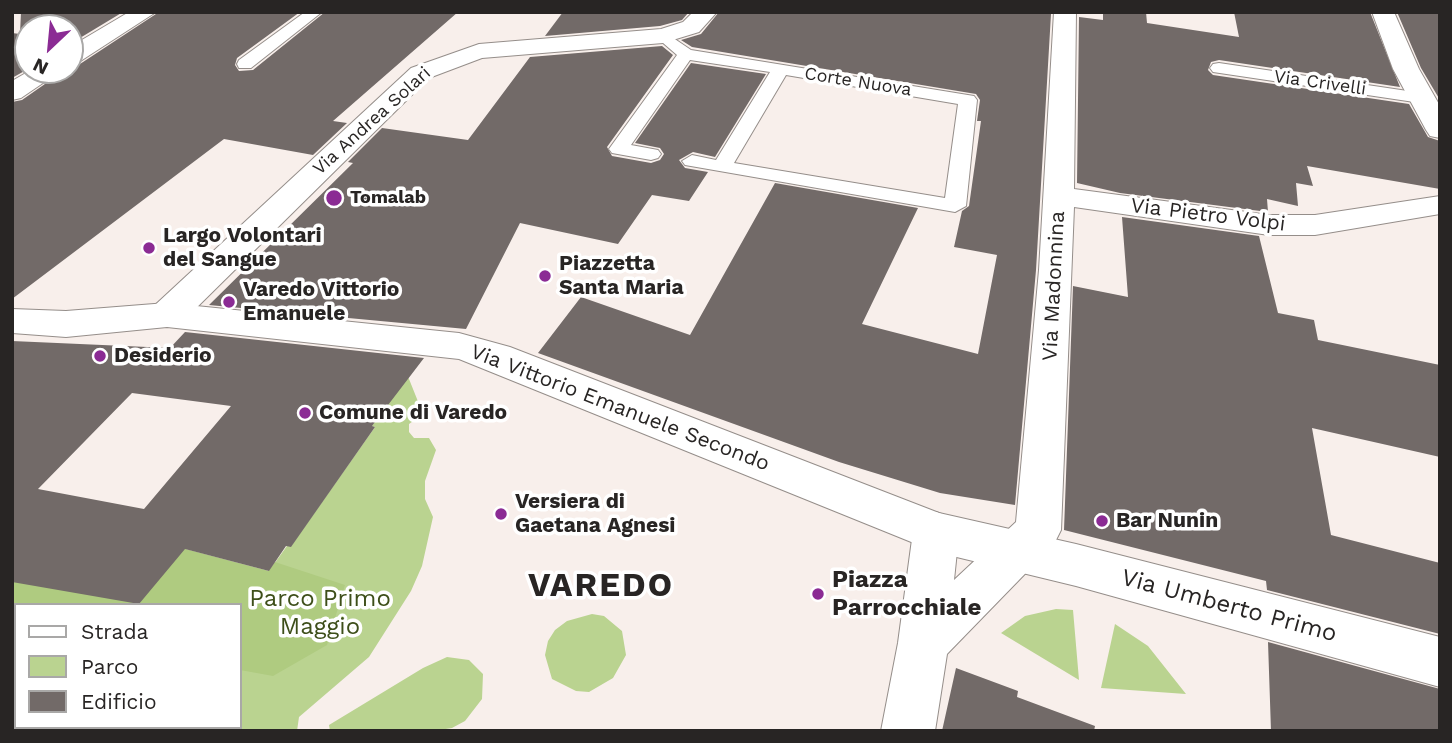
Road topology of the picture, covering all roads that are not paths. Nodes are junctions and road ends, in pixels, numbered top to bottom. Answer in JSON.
{"nodes":[{"id":1,"x":145,"y":12,"type":"edge"},
{"id":2,"x":315,"y":12,"type":"edge"},
{"id":3,"x":706,"y":12,"type":"edge"},
{"id":4,"x":1065,"y":12,"type":"edge"},
{"id":5,"x":1383,"y":12,"type":"edge"},
{"id":6,"x":674,"y":45,"type":"junction"},
{"id":7,"x":84,"y":49,"type":"edge"},
{"id":8,"x":245,"y":64,"type":"dead end"},
{"id":9,"x":1219,"y":68,"type":"dead end"},
{"id":10,"x":781,"y":69,"type":"junction"},
{"id":11,"x":1420,"y":98,"type":"junction"},
{"id":12,"x":1440,"y":130,"type":"edge"},
{"id":13,"x":651,"y":154,"type":"dead end"},
{"id":14,"x":692,"y":161,"type":"dead end"},
{"id":15,"x":722,"y":167,"type":"junction"},
{"id":16,"x":1440,"y":205,"type":"edge"},
{"id":17,"x":1053,"y":208,"type":"junction"},
{"id":18,"x":167,"y":315,"type":"junction"},
{"id":19,"x":12,"y":321,"type":"edge"},
{"id":20,"x":936,"y":532,"type":"junction"},
{"id":21,"x":1019,"y":551,"type":"junction"},
{"id":22,"x":923,"y":643,"type":"junction"},
{"id":23,"x":1440,"y":662,"type":"edge"},
{"id":24,"x":908,"y":731,"type":"edge"}],
"edges":[{"from":1,"to":7,"type":"street"},
{"from":2,"to":8,"type":"lane"},
{"from":3,"to":6,"type":"street","name":"Via Andrea Solari"},
{"from":4,"to":17,"type":"street","name":"Via Madonnina"},
{"from":5,"to":11,"type":"street"},
{"from":6,"to":10,"type":"lane"},
{"from":6,"to":13,"type":"lane"},
{"from":6,"to":18,"type":"street","name":"Via Andrea Solari"},
{"from":9,"to":11,"type":"lane","name":"Via Crivelli"},
{"from":10,"to":15,"type":"lane","name":"Corte Nuova"},
{"from":10,"to":15,"type":"lane","name":"Corte Nuova"},
{"from":11,"to":12,"type":"street"},
{"from":14,"to":15,"type":"lane"},
{"from":16,"to":17,"type":"street","name":"Via Pietro Volpi"},
{"from":17,"to":21,"type":"street","name":"Via Madonnina"},
{"from":18,"to":19,"type":"street","name":"Via Vittorio Emanuele Secondo"},
{"from":18,"to":20,"type":"street","name":"Via Vittorio Emanuele Secondo"},
{"from":20,"to":21,"type":"street"},
{"from":20,"to":22,"type":"street"},
{"from":21,"to":22,"type":"street"},
{"from":21,"to":23,"type":"street","name":"Via Umberto Primo"},
{"from":22,"to":24,"type":"street"}]}
